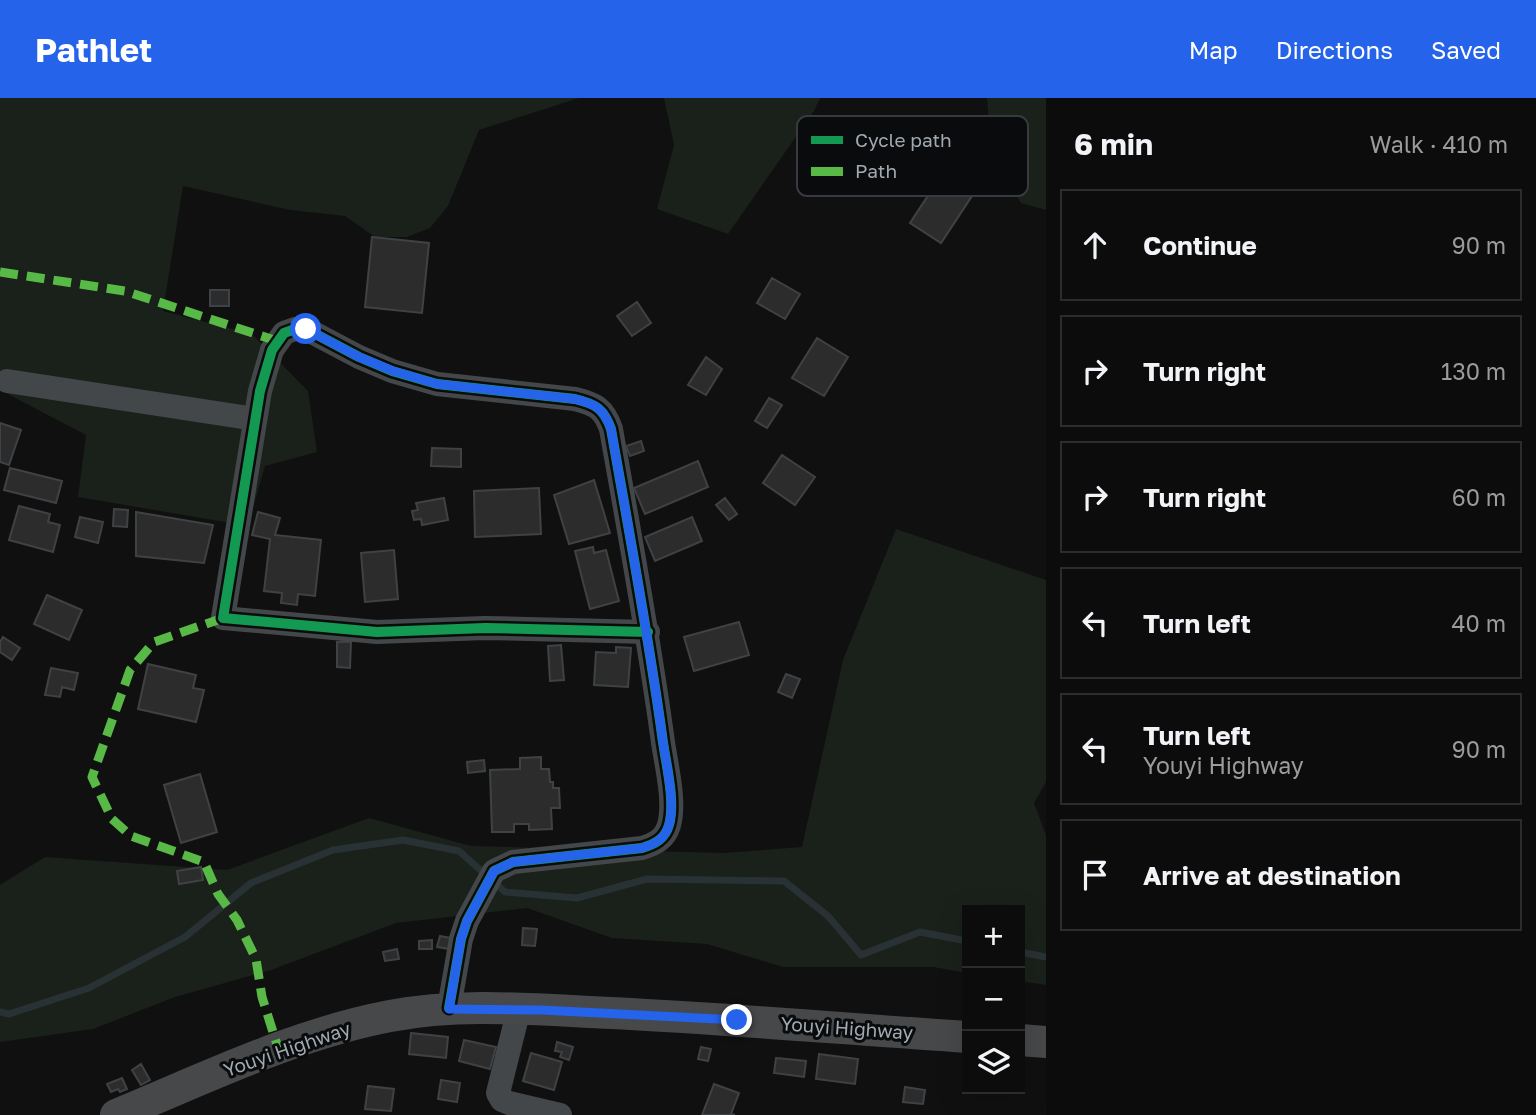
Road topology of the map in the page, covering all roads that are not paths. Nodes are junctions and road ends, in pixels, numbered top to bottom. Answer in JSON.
{"nodes":[{"id":1,"x":7,"y":381,"type":"dead end"},
{"id":2,"x":256,"y":419,"type":"junction"},
{"id":3,"x":648,"y":632,"type":"junction"},
{"id":4,"x":449,"y":1009,"type":"junction"},
{"id":5,"x":519,"y":1009,"type":"junction"},
{"id":6,"x":962,"y":1037,"type":"edge"},
{"id":7,"x":1025,"y":1040,"type":"edge"},
{"id":8,"x":1046,"y":1042,"type":"edge"},
{"id":9,"x":116,"y":1115,"type":"edge"},
{"id":10,"x":560,"y":1115,"type":"edge"}],
"edges":[{"from":1,"to":2,"type":"street"},
{"from":2,"to":3,"type":"street"},
{"from":2,"to":3,"type":"street"},
{"from":3,"to":4,"type":"street"},
{"from":4,"to":5,"type":"main road","name":"Youyi Highway"},
{"from":4,"to":9,"type":"main road","name":"Youyi Highway"},
{"from":5,"to":6,"type":"main road","name":"Youyi Highway"},
{"from":5,"to":10,"type":"street"},
{"from":7,"to":8,"type":"main road"}]}
